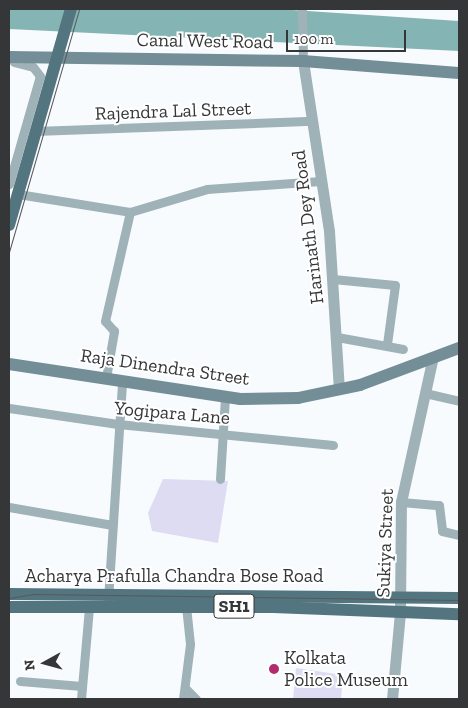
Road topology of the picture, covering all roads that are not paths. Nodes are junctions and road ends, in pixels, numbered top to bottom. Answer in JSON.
{"nodes":[{"id":1,"x":71,"y":9,"type":"edge"},
{"id":2,"x":302,"y":9,"type":"edge"},
{"id":3,"x":9,"y":57,"type":"edge"},
{"id":4,"x":56,"y":57,"type":"junction"},
{"id":5,"x":303,"y":57,"type":"junction"},
{"id":6,"x":9,"y":62,"type":"edge"},
{"id":7,"x":459,"y":73,"type":"edge"},
{"id":8,"x":313,"y":121,"type":"junction"},
{"id":9,"x":35,"y":131,"type":"junction"},
{"id":10,"x":321,"y":181,"type":"junction"},
{"id":11,"x":9,"y":184,"type":"edge"},
{"id":12,"x":18,"y":194,"type":"junction"},
{"id":13,"x":130,"y":212,"type":"junction"},
{"id":14,"x":9,"y":225,"type":"edge"},
{"id":15,"x":334,"y":279,"type":"junction"},
{"id":16,"x":337,"y":338,"type":"junction"},
{"id":17,"x":387,"y":344,"type":"junction"},
{"id":18,"x":459,"y":348,"type":"edge"},
{"id":19,"x":403,"y":349,"type":"dead end"},
{"id":20,"x":432,"y":361,"type":"junction"},
{"id":21,"x":9,"y":364,"type":"edge"},
{"id":22,"x":106,"y":378,"type":"junction"},
{"id":23,"x":122,"y":381,"type":"junction"},
{"id":24,"x":339,"y":389,"type":"junction"},
{"id":25,"x":425,"y":393,"type":"junction"},
{"id":26,"x":225,"y":397,"type":"junction"},
{"id":27,"x":459,"y":401,"type":"edge"},
{"id":28,"x":9,"y":408,"type":"edge"},
{"id":29,"x":118,"y":424,"type":"junction"},
{"id":30,"x":224,"y":434,"type":"junction"},
{"id":31,"x":333,"y":444,"type":"dead end"},
{"id":32,"x":220,"y":479,"type":"dead end"},
{"id":33,"x":401,"y":502,"type":"junction"},
{"id":34,"x":9,"y":507,"type":"edge"},
{"id":35,"x":112,"y":524,"type":"junction"},
{"id":36,"x":459,"y":535,"type":"edge"},
{"id":37,"x":9,"y":594,"type":"edge"},
{"id":38,"x":459,"y":598,"type":"edge"},
{"id":39,"x":108,"y":600,"type":"junction"},
{"id":40,"x":401,"y":604,"type":"junction"},
{"id":41,"x":186,"y":605,"type":"junction"},
{"id":42,"x":9,"y":607,"type":"edge"},
{"id":43,"x":89,"y":607,"type":"junction"},
{"id":44,"x":459,"y":614,"type":"edge"},
{"id":45,"x":20,"y":681,"type":"dead end"},
{"id":46,"x":82,"y":686,"type":"junction"},
{"id":47,"x":186,"y":688,"type":"junction"},
{"id":48,"x":81,"y":699,"type":"edge"},
{"id":49,"x":183,"y":699,"type":"edge"},
{"id":50,"x":196,"y":699,"type":"edge"},
{"id":51,"x":392,"y":699,"type":"edge"}],
"edges":[{"from":1,"to":4,"type":"main road"},
{"from":2,"to":5,"type":"street"},
{"from":3,"to":4,"type":"main road","name":"Canal West Road"},
{"from":4,"to":5,"type":"main road","name":"Canal West Road"},
{"from":4,"to":9,"type":"main road"},
{"from":5,"to":7,"type":"main road","name":"Canal West Road"},
{"from":5,"to":8,"type":"street","name":"Harinath Dey Road"},
{"from":6,"to":11,"type":"street"},
{"from":8,"to":9,"type":"street","name":"Rajendra Lal Street"},
{"from":8,"to":10,"type":"street","name":"Harinath Dey Road"},
{"from":9,"to":12,"type":"main road"},
{"from":10,"to":13,"type":"street"},
{"from":10,"to":15,"type":"street","name":"Harinath Dey Road"},
{"from":12,"to":13,"type":"street"},
{"from":12,"to":14,"type":"main road"},
{"from":13,"to":22,"type":"street"},
{"from":15,"to":16,"type":"street","name":"Harinath Dey Road"},
{"from":15,"to":17,"type":"street"},
{"from":16,"to":17,"type":"street"},
{"from":16,"to":24,"type":"street","name":"Harinath Dey Road"},
{"from":17,"to":19,"type":"street"},
{"from":18,"to":20,"type":"main road","name":"Raja Dinendra Street"},
{"from":20,"to":24,"type":"main road","name":"Raja Dinendra Street"},
{"from":20,"to":25,"type":"street","name":"Sukiya Street"},
{"from":21,"to":22,"type":"main road","name":"Raja Dinendra Street"},
{"from":22,"to":23,"type":"main road","name":"Raja Dinendra Street"},
{"from":23,"to":26,"type":"main road","name":"Raja Dinendra Street"},
{"from":23,"to":29,"type":"street"},
{"from":24,"to":26,"type":"main road","name":"Raja Dinendra Street"},
{"from":25,"to":27,"type":"street"},
{"from":25,"to":33,"type":"street","name":"Sukiya Street"},
{"from":26,"to":30,"type":"street"},
{"from":28,"to":29,"type":"street","name":"Yogipara Lane"},
{"from":29,"to":30,"type":"street","name":"Yogipara Lane"},
{"from":29,"to":35,"type":"street"},
{"from":30,"to":31,"type":"street","name":"Yogipara Lane"},
{"from":30,"to":32,"type":"street"},
{"from":33,"to":36,"type":"street"},
{"from":33,"to":40,"type":"street","name":"Sukiya Street"},
{"from":34,"to":35,"type":"street"},
{"from":35,"to":39,"type":"street"},
{"from":37,"to":39,"type":"main road","name":"Acharya Prafulla Chandra Bose Road","number":"SH1"},
{"from":38,"to":40,"type":"main road","name":"Acharya Prafulla Chandra Bose Road","number":"SH1"},
{"from":39,"to":40,"type":"main road","name":"Acharya Prafulla Chandra Bose Road","number":"SH1"},
{"from":39,"to":41,"type":"main road","name":"Acharya Prafulla Chandra Bose Road","number":"SH1"},
{"from":39,"to":43,"type":"main road","name":"Acharya Prafulla Chandra Bose Road","number":"SH1"},
{"from":40,"to":41,"type":"main road","name":"Acharya Prafulla Chandra Bose Road","number":"SH1"},
{"from":40,"to":44,"type":"main road","name":"Acharya Prafulla Chandra Bose Road","number":"SH1"},
{"from":40,"to":51,"type":"street","name":"Sukiya Street"},
{"from":41,"to":47,"type":"street"},
{"from":42,"to":43,"type":"main road","name":"Acharya Prafulla Chandra Bose Road","number":"SH1"},
{"from":43,"to":46,"type":"street"},
{"from":45,"to":46,"type":"street"},
{"from":46,"to":48,"type":"street"},
{"from":47,"to":49,"type":"street"},
{"from":47,"to":50,"type":"street"}]}
